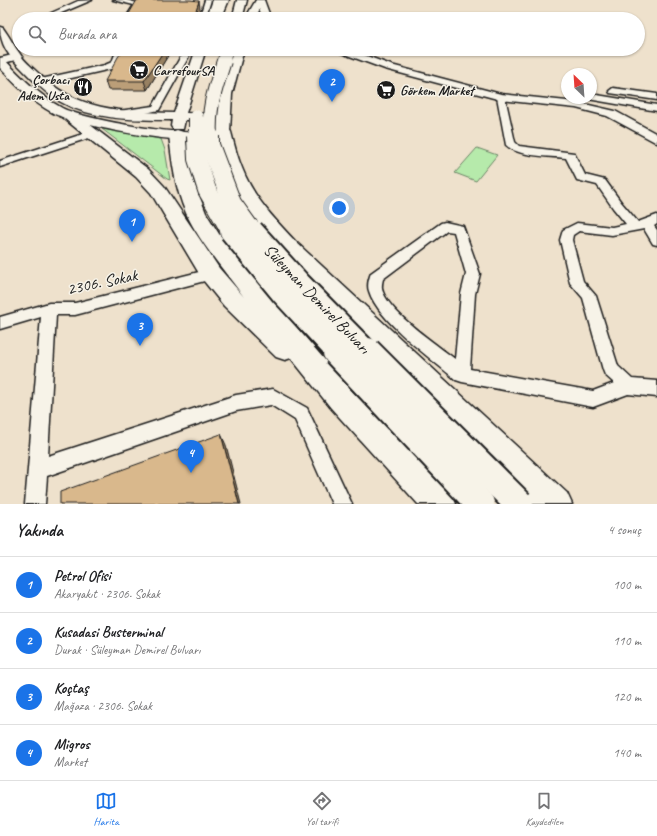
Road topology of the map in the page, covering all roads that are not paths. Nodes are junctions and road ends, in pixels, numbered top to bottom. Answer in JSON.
{"nodes":[{"id":1,"x":89,"y":0,"type":"edge"},
{"id":2,"x":116,"y":0,"type":"edge"},
{"id":3,"x":208,"y":0,"type":"edge"},
{"id":4,"x":217,"y":0,"type":"edge"},
{"id":5,"x":224,"y":0,"type":"edge"},
{"id":6,"x":233,"y":0,"type":"edge"},
{"id":7,"x":242,"y":0,"type":"edge"},
{"id":8,"x":250,"y":0,"type":"edge"},
{"id":9,"x":260,"y":0,"type":"edge"},
{"id":10,"x":57,"y":12,"type":"edge"},
{"id":11,"x":133,"y":12,"type":"edge"},
{"id":12,"x":204,"y":12,"type":"edge"},
{"id":13,"x":213,"y":12,"type":"edge"},
{"id":14,"x":219,"y":12,"type":"edge"},
{"id":15,"x":229,"y":12,"type":"edge"},
{"id":16,"x":239,"y":12,"type":"edge"},
{"id":17,"x":249,"y":12,"type":"edge"},
{"id":18,"x":253,"y":12,"type":"edge"},
{"id":19,"x":264,"y":12,"type":"edge"},
{"id":20,"x":0,"y":30,"type":"edge"},
{"id":21,"x":12,"y":46,"type":"edge"},
{"id":22,"x":12,"y":54,"type":"edge"},
{"id":23,"x":19,"y":56,"type":"edge"},
{"id":24,"x":118,"y":56,"type":"edge"},
{"id":25,"x":186,"y":56,"type":"edge"},
{"id":26,"x":212,"y":56,"type":"edge"},
{"id":27,"x":214,"y":56,"type":"edge"},
{"id":28,"x":215,"y":56,"type":"edge"},
{"id":29,"x":216,"y":56,"type":"edge"},
{"id":30,"x":358,"y":56,"type":"edge"},
{"id":31,"x":0,"y":61,"type":"edge"},
{"id":32,"x":42,"y":82,"type":"junction"},
{"id":33,"x":597,"y":89,"type":"edge"},
{"id":34,"x":501,"y":97,"type":"junction"},
{"id":35,"x":597,"y":97,"type":"edge"},
{"id":36,"x":657,"y":97,"type":"edge"},
{"id":37,"x":184,"y":100,"type":"junction"},
{"id":38,"x":561,"y":101,"type":"edge"},
{"id":39,"x":583,"y":104,"type":"edge"},
{"id":40,"x":657,"y":108,"type":"edge"},
{"id":41,"x":113,"y":114,"type":"junction"},
{"id":42,"x":137,"y":116,"type":"junction"},
{"id":43,"x":71,"y":117,"type":"junction"},
{"id":44,"x":224,"y":124,"type":"junction"},
{"id":45,"x":178,"y":125,"type":"junction"},
{"id":46,"x":92,"y":134,"type":"junction"},
{"id":47,"x":657,"y":139,"type":"edge"},
{"id":48,"x":0,"y":164,"type":"edge"},
{"id":49,"x":234,"y":168,"type":"junction"},
{"id":50,"x":184,"y":180,"type":"junction"},
{"id":51,"x":646,"y":223,"type":"edge"},
{"id":52,"x":657,"y":241,"type":"edge"},
{"id":53,"x":211,"y":274,"type":"junction"},
{"id":54,"x":49,"y":309,"type":"junction"},
{"id":55,"x":0,"y":323,"type":"edge"},
{"id":56,"x":462,"y":375,"type":"junction"},
{"id":57,"x":628,"y":386,"type":"junction"},
{"id":58,"x":657,"y":389,"type":"edge"},
{"id":59,"x":341,"y":399,"type":"junction"},
{"id":60,"x":38,"y":469,"type":"junction"},
{"id":61,"x":431,"y":500,"type":"edge"},
{"id":62,"x":35,"y":504,"type":"edge"},
{"id":63,"x":342,"y":504,"type":"edge"},
{"id":64,"x":480,"y":504,"type":"edge"},
{"id":65,"x":519,"y":504,"type":"edge"},
{"id":66,"x":556,"y":504,"type":"edge"}],
"edges":[{"from":1,"to":10,"type":"street"},
{"from":2,"to":11,"type":"street"},
{"from":3,"to":12,"type":"street"},
{"from":4,"to":13,"type":"main road"},
{"from":5,"to":14,"type":"highway"},
{"from":6,"to":15,"type":"highway"},
{"from":7,"to":16,"type":"highway"},
{"from":8,"to":17,"type":"highway"},
{"from":9,"to":18,"type":"main road"},
{"from":9,"to":19,"type":"street"},
{"from":20,"to":21,"type":"main road"},
{"from":22,"to":31,"type":"street"},
{"from":23,"to":32,"type":"main road"},
{"from":24,"to":32,"type":"street"},
{"from":25,"to":41,"type":"street"},
{"from":26,"to":37,"type":"main road"},
{"from":27,"to":64,"type":"highway","name":"Süleyman Demirel Bulvarı","bridge":true},
{"from":28,"to":65,"type":"highway","name":"Süleyman Demirel Bulvarı","bridge":true},
{"from":29,"to":44,"type":"main road"},
{"from":30,"to":34,"type":"street"},
{"from":31,"to":43,"type":"main road"},
{"from":32,"to":41,"type":"main road"},
{"from":33,"to":36,"type":"street"},
{"from":34,"to":38,"type":"street"},
{"from":34,"to":51,"type":"street"},
{"from":35,"to":40,"type":"street"},
{"from":37,"to":42,"type":"main road"},
{"from":37,"to":45,"type":"main road"},
{"from":39,"to":47,"type":"street"},
{"from":41,"to":42,"type":"main road"},
{"from":42,"to":45,"type":"main road"},
{"from":43,"to":45,"type":"main road"},
{"from":43,"to":46,"type":"highway"},
{"from":44,"to":45,"type":"main road"},
{"from":44,"to":45,"type":"main road"},
{"from":44,"to":49,"type":"highway"},
{"from":45,"to":50,"type":"highway"},
{"from":46,"to":48,"type":"street"},
{"from":46,"to":53,"type":"highway"},
{"from":49,"to":50,"type":"highway"},
{"from":49,"to":66,"type":"highway"},
{"from":50,"to":59,"type":"highway"},
{"from":51,"to":52,"type":"street"},
{"from":51,"to":57,"type":"street"},
{"from":53,"to":54,"type":"street","name":"2306. Sokak"},
{"from":53,"to":59,"type":"highway"},
{"from":54,"to":55,"type":"street","name":"2306. Sokak"},
{"from":54,"to":60,"type":"street"},
{"from":56,"to":56,"type":"street"},
{"from":56,"to":57,"type":"street"},
{"from":57,"to":58,"type":"street"},
{"from":59,"to":61,"type":"highway"},
{"from":60,"to":62,"type":"street"},
{"from":60,"to":63,"type":"street"}]}
